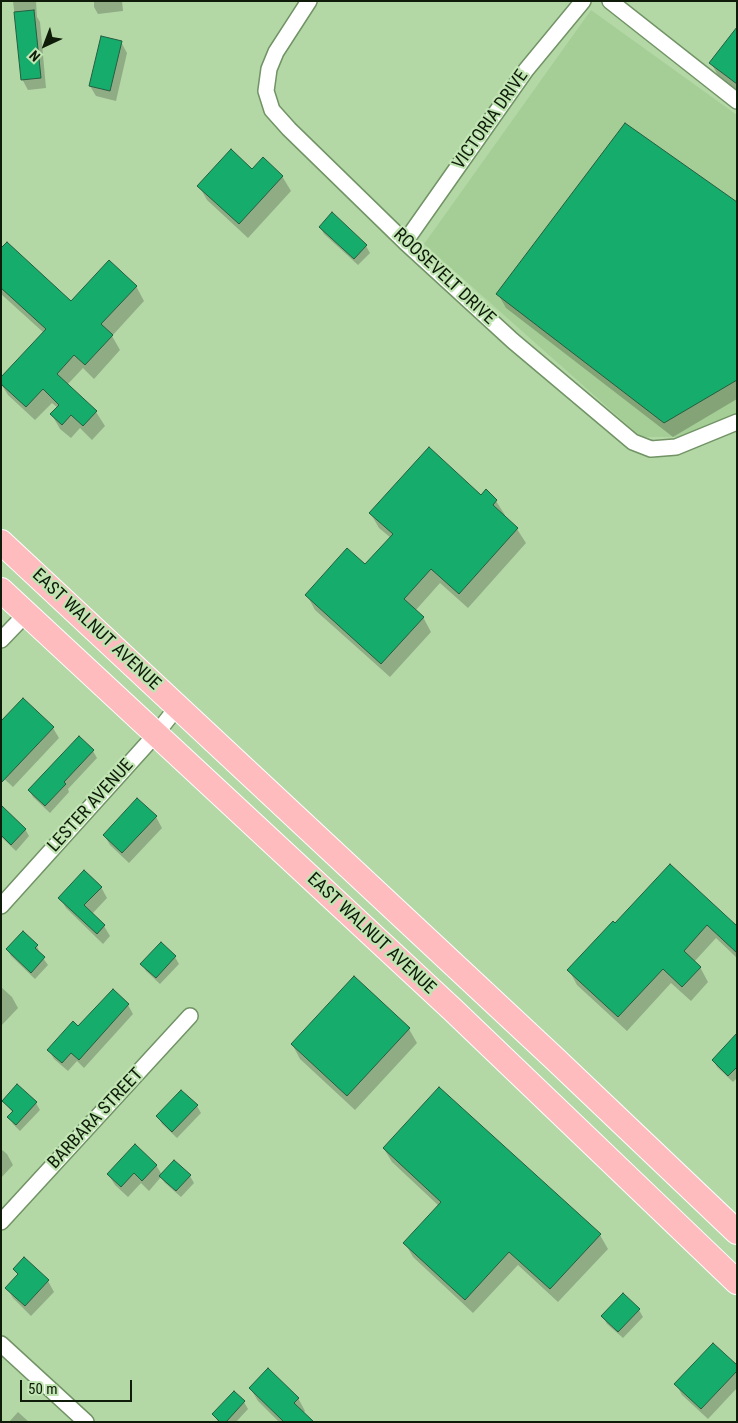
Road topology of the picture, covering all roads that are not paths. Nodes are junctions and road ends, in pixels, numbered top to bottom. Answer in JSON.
{"nodes":[{"id":1,"x":310,"y":1,"type":"edge"},
{"id":2,"x":583,"y":1,"type":"edge"},
{"id":3,"x":610,"y":1,"type":"edge"},
{"id":4,"x":737,"y":101,"type":"edge"},
{"id":5,"x":405,"y":242,"type":"junction"},
{"id":6,"x":737,"y":422,"type":"edge"},
{"id":7,"x":1,"y":542,"type":"edge"},
{"id":8,"x":1,"y":590,"type":"edge"},
{"id":9,"x":26,"y":614,"type":"junction"},
{"id":10,"x":1,"y":640,"type":"edge"},
{"id":11,"x":178,"y":706,"type":"junction"},
{"id":12,"x":156,"y":734,"type":"junction"},
{"id":13,"x":1,"y":906,"type":"edge"},
{"id":14,"x":190,"y":1016,"type":"dead end"},
{"id":15,"x":1,"y":1222,"type":"edge"},
{"id":16,"x":737,"y":1232,"type":"edge"},
{"id":17,"x":737,"y":1282,"type":"edge"},
{"id":18,"x":1,"y":1344,"type":"edge"},
{"id":19,"x":86,"y":1422,"type":"edge"}],
"edges":[{"from":1,"to":5,"type":"street","name":"ROOSEVELT DRIVE"},
{"from":2,"to":5,"type":"street","name":"VICTORIA DRIVE"},
{"from":3,"to":4,"type":"street"},
{"from":5,"to":6,"type":"street","name":"ROOSEVELT DRIVE"},
{"from":7,"to":11,"type":"main road","name":"EAST WALNUT AVENUE"},
{"from":8,"to":9,"type":"main road","name":"EAST WALNUT AVENUE"},
{"from":9,"to":10,"type":"street"},
{"from":9,"to":12,"type":"main road","name":"EAST WALNUT AVENUE"},
{"from":11,"to":12,"type":"street","name":"LESTER AVENUE"},
{"from":11,"to":16,"type":"main road","name":"EAST WALNUT AVENUE"},
{"from":12,"to":13,"type":"street","name":"LESTER AVENUE"},
{"from":12,"to":17,"type":"main road","name":"EAST WALNUT AVENUE"},
{"from":14,"to":15,"type":"street","name":"BARBARA STREET"},
{"from":18,"to":19,"type":"street"}]}
